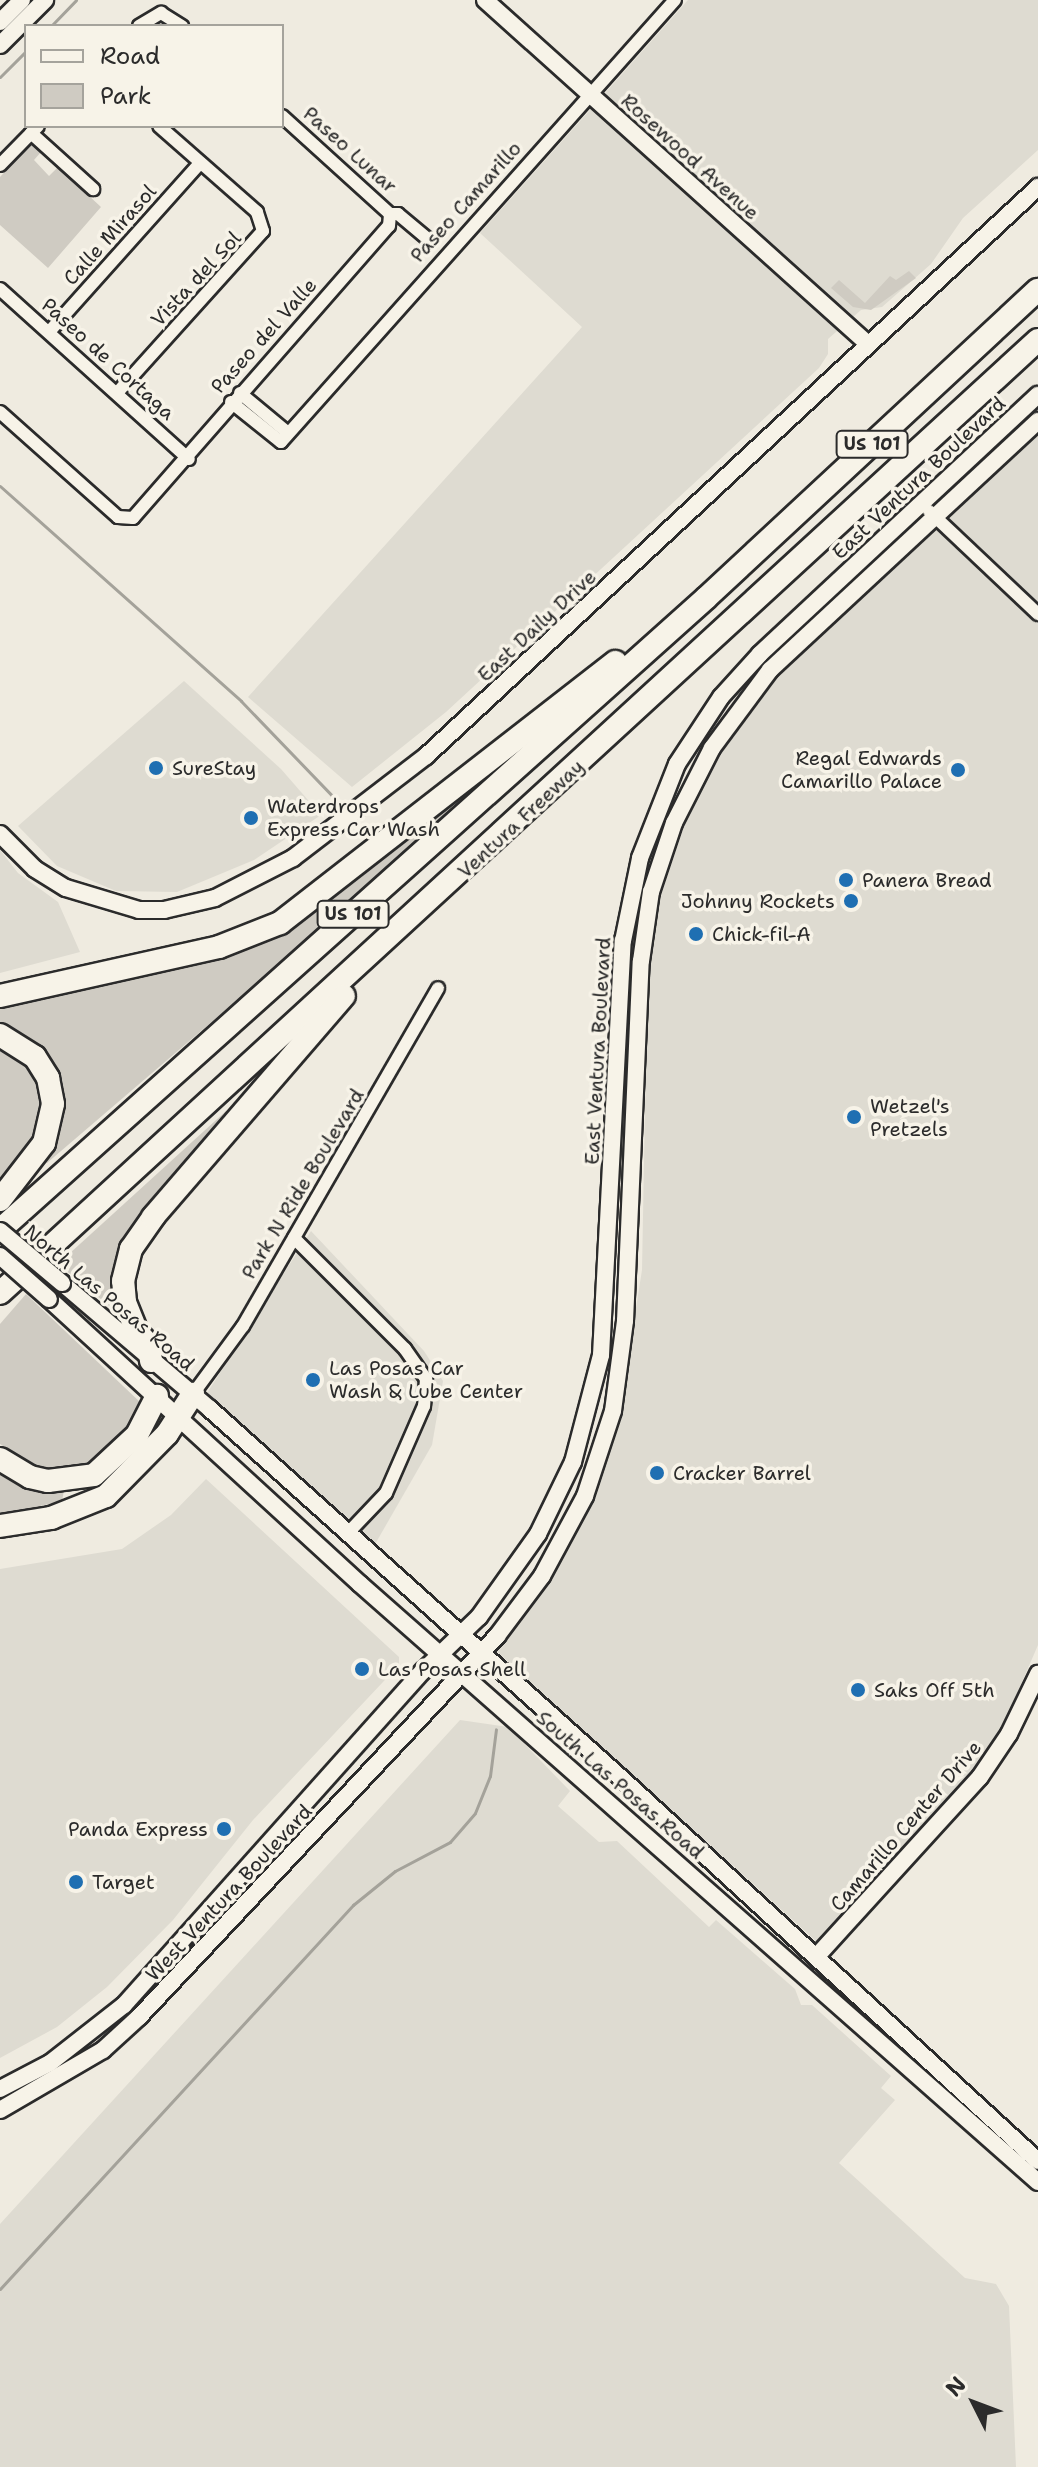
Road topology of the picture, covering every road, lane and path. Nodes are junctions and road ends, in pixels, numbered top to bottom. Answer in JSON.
{"nodes":[{"id":1,"x":22,"y":0,"type":"edge"},
{"id":2,"x":45,"y":0,"type":"edge"},
{"id":3,"x":485,"y":0,"type":"edge"},
{"id":4,"x":675,"y":0,"type":"edge"},
{"id":5,"x":159,"y":7,"type":"edge"},
{"id":6,"x":0,"y":22,"type":"edge"},
{"id":7,"x":141,"y":24,"type":"edge"},
{"id":8,"x":180,"y":24,"type":"edge"},
{"id":9,"x":0,"y":45,"type":"edge"},
{"id":10,"x":590,"y":96,"type":"junction"},
{"id":11,"x":284,"y":118,"type":"edge"},
{"id":12,"x":161,"y":128,"type":"edge"},
{"id":13,"x":35,"y":129,"type":"edge"},
{"id":14,"x":200,"y":163,"type":"junction"},
{"id":15,"x":0,"y":165,"type":"edge"},
{"id":16,"x":1038,"y":187,"type":"edge"},
{"id":17,"x":93,"y":189,"type":"dead end"},
{"id":18,"x":390,"y":214,"type":"junction"},
{"id":19,"x":427,"y":238,"type":"dead end"},
{"id":20,"x":0,"y":289,"type":"edge"},
{"id":21,"x":1038,"y":290,"type":"edge"},
{"id":22,"x":49,"y":332,"type":"junction"},
{"id":23,"x":1038,"y":340,"type":"edge"},
{"id":24,"x":868,"y":344,"type":"junction"},
{"id":25,"x":117,"y":393,"type":"junction"},
{"id":26,"x":1038,"y":395,"type":"edge"},
{"id":27,"x":236,"y":397,"type":"junction"},
{"id":28,"x":0,"y":412,"type":"edge"},
{"id":29,"x":1038,"y":421,"type":"edge"},
{"id":30,"x":189,"y":459,"type":"junction"},
{"id":31,"x":921,"y":503,"type":"junction"},
{"id":32,"x":934,"y":516,"type":"junction"},
{"id":33,"x":706,"y":598,"type":"junction"},
{"id":34,"x":1038,"y":614,"type":"edge"},
{"id":35,"x":0,"y":834,"type":"edge"},
{"id":36,"x":389,"y":941,"type":"junction"},
{"id":37,"x":438,"y":988,"type":"dead end"},
{"id":38,"x":0,"y":996,"type":"edge"},
{"id":39,"x":0,"y":1035,"type":"edge"},
{"id":40,"x":122,"y":1184,"type":"junction"},
{"id":41,"x":0,"y":1200,"type":"edge"},
{"id":42,"x":0,"y":1231,"type":"edge"},
{"id":43,"x":294,"y":1238,"type":"junction"},
{"id":44,"x":0,"y":1256,"type":"edge"},
{"id":45,"x":0,"y":1293,"type":"edge"},
{"id":46,"x":0,"y":1313,"type":"edge"},
{"id":47,"x":151,"y":1361,"type":"junction"},
{"id":48,"x":193,"y":1394,"type":"junction"},
{"id":49,"x":157,"y":1396,"type":"junction"},
{"id":50,"x":179,"y":1416,"type":"junction"},
{"id":51,"x":0,"y":1459,"type":"edge"},
{"id":52,"x":0,"y":1526,"type":"edge"},
{"id":53,"x":347,"y":1534,"type":"junction"},
{"id":54,"x":459,"y":1635,"type":"junction"},
{"id":55,"x":439,"y":1653,"type":"junction"},
{"id":56,"x":479,"y":1653,"type":"junction"},
{"id":57,"x":461,"y":1671,"type":"junction"},
{"id":58,"x":1038,"y":1674,"type":"edge"},
{"id":59,"x":717,"y":1895,"type":"junction"},
{"id":60,"x":817,"y":1956,"type":"junction"},
{"id":61,"x":0,"y":2089,"type":"edge"},
{"id":62,"x":0,"y":2110,"type":"edge"},
{"id":63,"x":1038,"y":2161,"type":"edge"},
{"id":64,"x":1038,"y":2182,"type":"edge"}],
"edges":[{"from":1,"to":6,"type":"main road"},
{"from":2,"to":9,"type":"main road"},
{"from":3,"to":10,"type":"main road","name":"Rosewood Avenue"},
{"from":4,"to":10,"type":"street","name":"Paseo Camarillo"},
{"from":5,"to":7,"type":"street"},
{"from":5,"to":8,"type":"street"},
{"from":10,"to":24,"type":"main road","name":"Rosewood Avenue"},
{"from":10,"to":27,"type":"street","name":"Paseo Camarillo"},
{"from":11,"to":18,"type":"street","name":"Paseo Lunar"},
{"from":12,"to":14,"type":"street","name":"Vista del Sol"},
{"from":13,"to":15,"type":"street"},
{"from":13,"to":17,"type":"street"},
{"from":14,"to":22,"type":"street","name":"Calle Mirasol"},
{"from":14,"to":25,"type":"street","name":"Vista del Sol"},
{"from":16,"to":24,"type":"main road","name":"East Daily Drive"},
{"from":18,"to":19,"type":"street"},
{"from":18,"to":27,"type":"street","name":"Paseo del Valle"},
{"from":20,"to":22,"type":"street","name":"Paseo de Cortaga"},
{"from":21,"to":33,"type":"highway","name":"Ventura Freeway","number":"US 101"},
{"from":22,"to":25,"type":"street","name":"Paseo de Cortaga"},
{"from":23,"to":36,"type":"highway","name":"Ventura Freeway","number":"US 101"},
{"from":24,"to":35,"type":"main road","name":"East Daily Drive"},
{"from":25,"to":30,"type":"street","name":"Paseo de Cortaga"},
{"from":26,"to":31,"type":"main road","name":"East Ventura Boulevard"},
{"from":27,"to":30,"type":"street","name":"Paseo del Valle"},
{"from":28,"to":30,"type":"street","name":"Paseo del Valle"},
{"from":29,"to":32,"type":"main road","name":"East Ventura Boulevard"},
{"from":31,"to":32,"type":"street"},
{"from":31,"to":54,"type":"main road","name":"East Ventura Boulevard"},
{"from":32,"to":34,"type":"street"},
{"from":32,"to":56,"type":"main road","name":"East Ventura Boulevard"},
{"from":33,"to":38,"type":"highway"},
{"from":33,"to":42,"type":"highway","name":"Ventura Freeway","number":"US 101"},
{"from":36,"to":40,"type":"highway","name":"Ventura Freeway","number":"US 101"},
{"from":36,"to":47,"type":"highway"},
{"from":37,"to":43,"type":"street","name":"Park N Ride Boulevard"},
{"from":39,"to":41,"type":"highway"},
{"from":40,"to":45,"type":"highway","name":"Ventura Freeway","number":"US 101"},
{"from":40,"to":46,"type":"highway"},
{"from":42,"to":47,"type":"main road","name":"North Las Posas Road","bridge":true},
{"from":43,"to":48,"type":"street","name":"Park N Ride Boulevard"},
{"from":43,"to":53,"type":"street"},
{"from":44,"to":49,"type":"main road","name":"North Las Posas Road","bridge":true},
{"from":47,"to":48,"type":"main road","name":"North Las Posas Road"},
{"from":48,"to":50,"type":"highway"},
{"from":48,"to":53,"type":"main road","name":"South Las Posas Road"},
{"from":49,"to":50,"type":"main road","name":"North Las Posas Road"},
{"from":49,"to":51,"type":"highway"},
{"from":50,"to":52,"type":"highway"},
{"from":50,"to":55,"type":"main road","name":"South Las Posas Road"},
{"from":53,"to":54,"type":"main road","name":"South Las Posas Road"},
{"from":54,"to":55,"type":"main road","name":"East Ventura Boulevard"},
{"from":54,"to":56,"type":"main road","name":"South Las Posas Road"},
{"from":55,"to":57,"type":"main road","name":"South Las Posas Road"},
{"from":55,"to":61,"type":"main road","name":"West Ventura Boulevard"},
{"from":56,"to":57,"type":"main road","name":"East Ventura Boulevard"},
{"from":56,"to":60,"type":"main road","name":"South Las Posas Road"},
{"from":57,"to":59,"type":"main road","name":"South Las Posas Road"},
{"from":57,"to":62,"type":"main road","name":"West Ventura Boulevard"},
{"from":58,"to":60,"type":"main road","name":"Camarillo Center Drive"},
{"from":59,"to":60,"type":"main road"},
{"from":59,"to":64,"type":"main road","name":"South Las Posas Road"},
{"from":60,"to":63,"type":"main road","name":"South Las Posas Road"}]}
